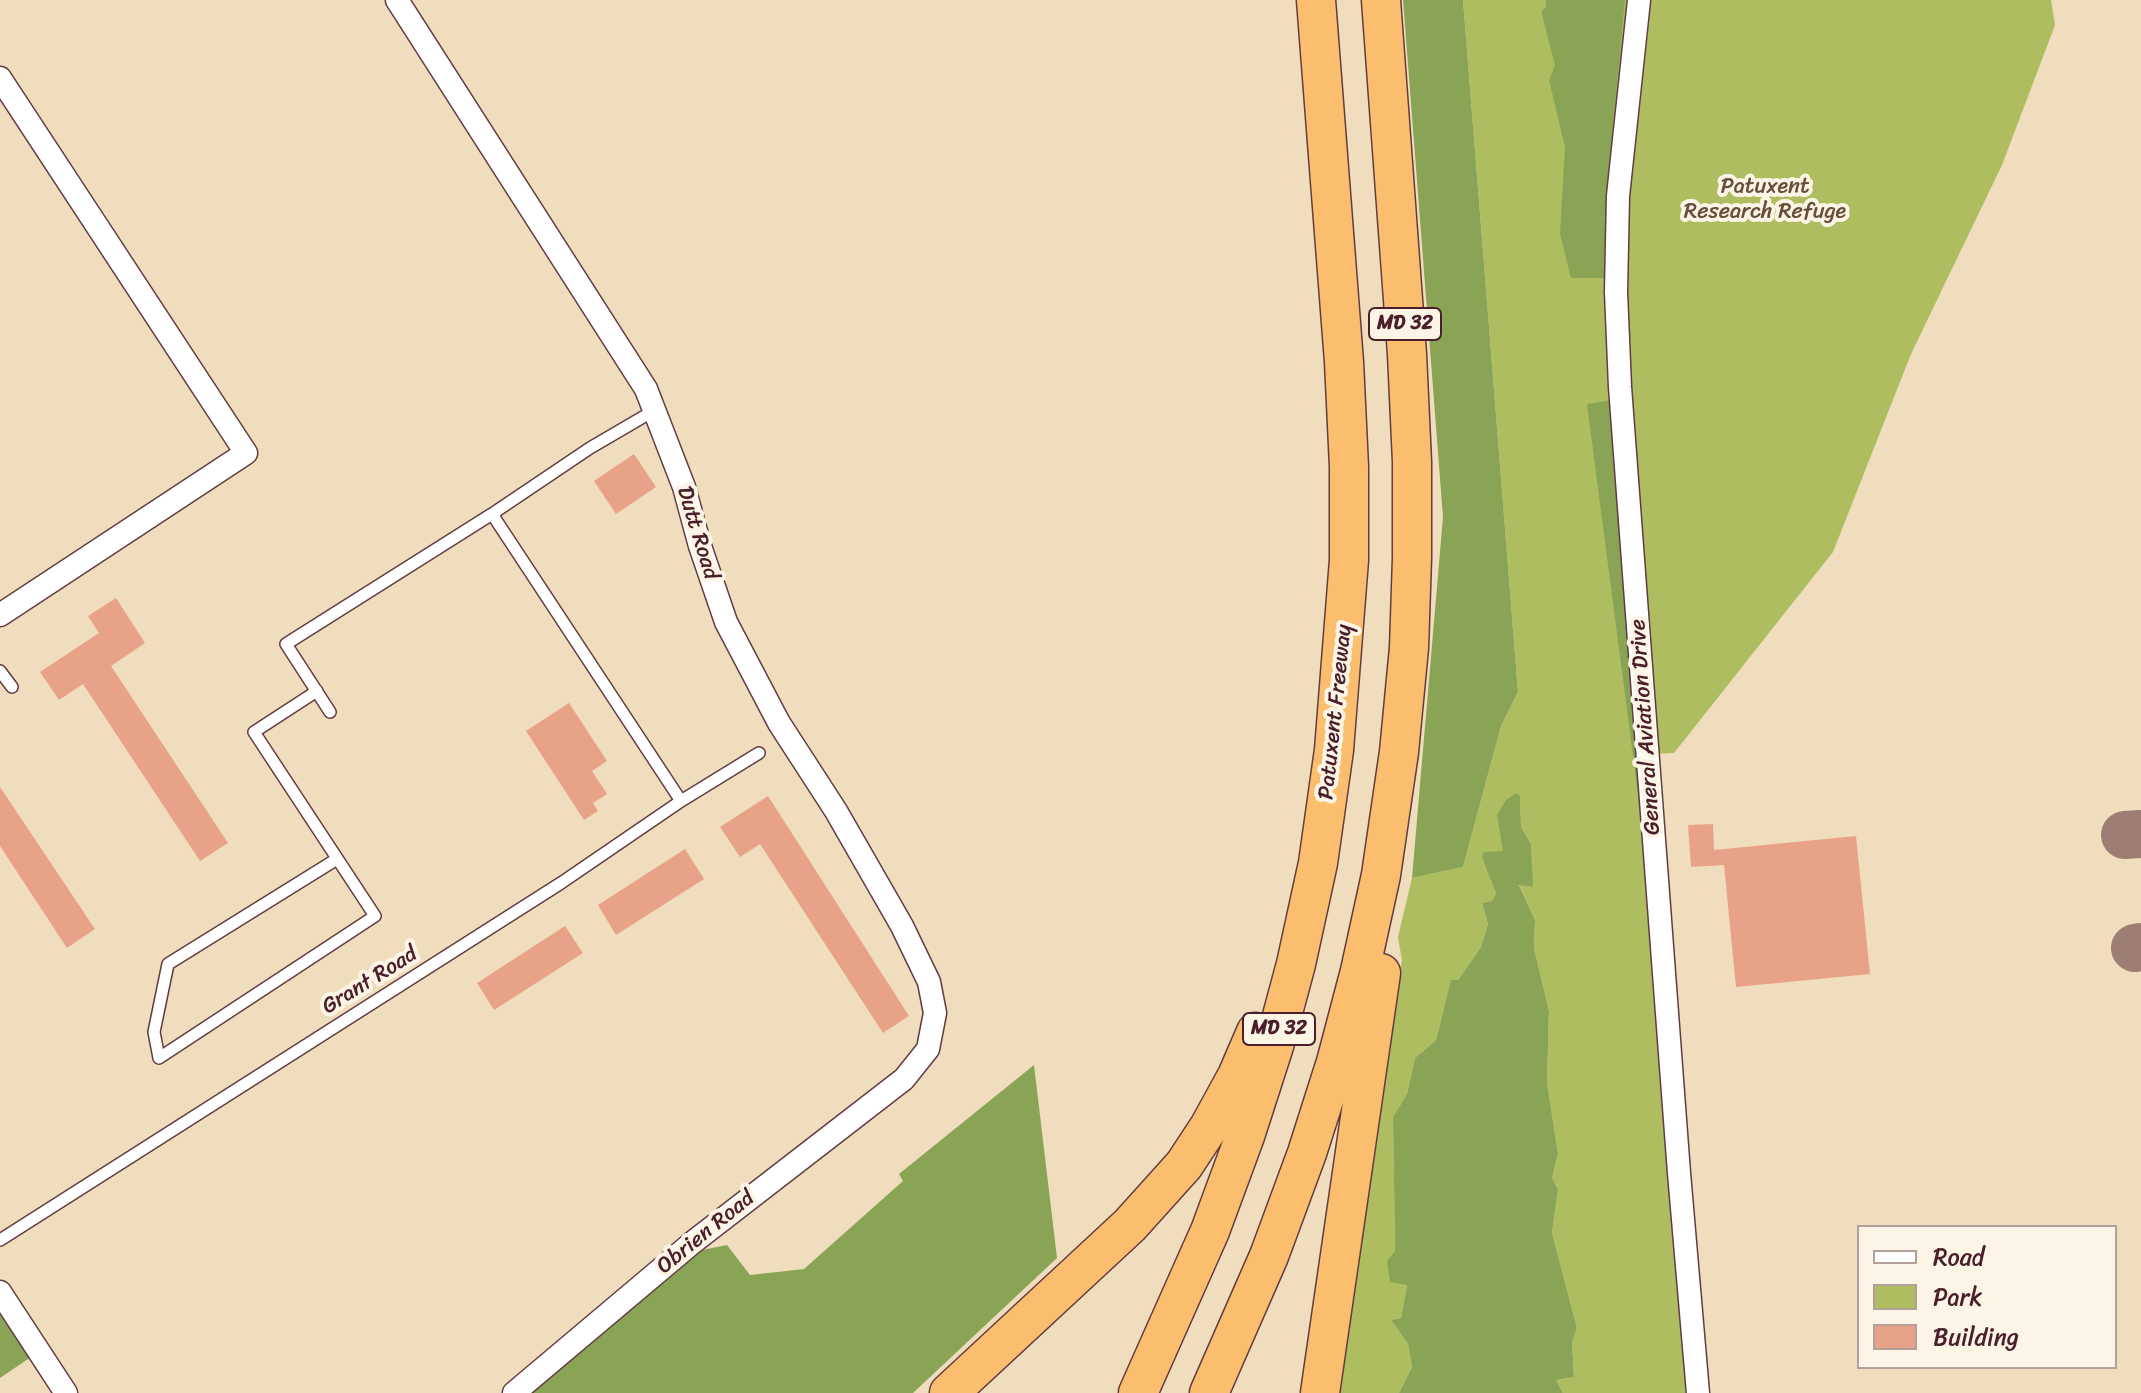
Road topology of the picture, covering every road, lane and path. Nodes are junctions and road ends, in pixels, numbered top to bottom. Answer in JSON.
{"nodes":[{"id":1,"x":397,"y":0,"type":"edge"},
{"id":2,"x":1316,"y":0,"type":"edge"},
{"id":3,"x":1381,"y":0,"type":"edge"},
{"id":4,"x":1639,"y":0,"type":"edge"},
{"id":5,"x":0,"y":78,"type":"edge"},
{"id":6,"x":656,"y":410,"type":"junction"},
{"id":7,"x":492,"y":514,"type":"junction"},
{"id":8,"x":0,"y":615,"type":"edge"},
{"id":9,"x":1344,"y":644,"type":"junction"},
{"id":10,"x":1409,"y":648,"type":"junction"},
{"id":11,"x":0,"y":671,"type":"edge"},
{"id":12,"x":12,"y":687,"type":"dead end"},
{"id":13,"x":317,"y":691,"type":"junction"},
{"id":14,"x":330,"y":712,"type":"dead end"},
{"id":15,"x":759,"y":753,"type":"dead end"},
{"id":16,"x":681,"y":801,"type":"junction"},
{"id":17,"x":337,"y":859,"type":"junction"},
{"id":18,"x":904,"y":1079,"type":"joint"},
{"id":19,"x":0,"y":1240,"type":"edge"},
{"id":20,"x":0,"y":1292,"type":"edge"},
{"id":21,"x":66,"y":1393,"type":"edge"},
{"id":22,"x":514,"y":1393,"type":"edge"},
{"id":23,"x":949,"y":1393,"type":"edge"},
{"id":24,"x":1138,"y":1393,"type":"edge"},
{"id":25,"x":1209,"y":1393,"type":"edge"},
{"id":26,"x":1320,"y":1393,"type":"edge"},
{"id":27,"x":1698,"y":1393,"type":"edge"}],
"edges":[{"from":1,"to":6,"type":"street","name":"Dutt Road"},
{"from":2,"to":9,"type":"highway","name":"Patuxent Freeway","number":"MD 32"},
{"from":3,"to":10,"type":"highway","number":"MD 32"},
{"from":4,"to":27,"type":"street","name":"General Aviation Drive"},
{"from":5,"to":8,"type":"street"},
{"from":6,"to":7,"type":"lane"},
{"from":6,"to":18,"type":"street","name":"Dutt Road"},
{"from":7,"to":13,"type":"lane"},
{"from":7,"to":16,"type":"lane"},
{"from":9,"to":23,"type":"highway"},
{"from":9,"to":24,"type":"highway","name":"Patuxent Freeway","number":"MD 32"},
{"from":10,"to":25,"type":"highway","number":"MD 32"},
{"from":10,"to":26,"type":"highway"},
{"from":11,"to":12,"type":"lane"},
{"from":13,"to":14,"type":"lane"},
{"from":13,"to":17,"type":"lane"},
{"from":15,"to":16,"type":"lane","name":"Grant Road"},
{"from":16,"to":19,"type":"lane","name":"Grant Road"},
{"from":17,"to":17,"type":"lane"},
{"from":18,"to":22,"type":"street","name":"Obrien Road"},
{"from":20,"to":21,"type":"street"}]}
